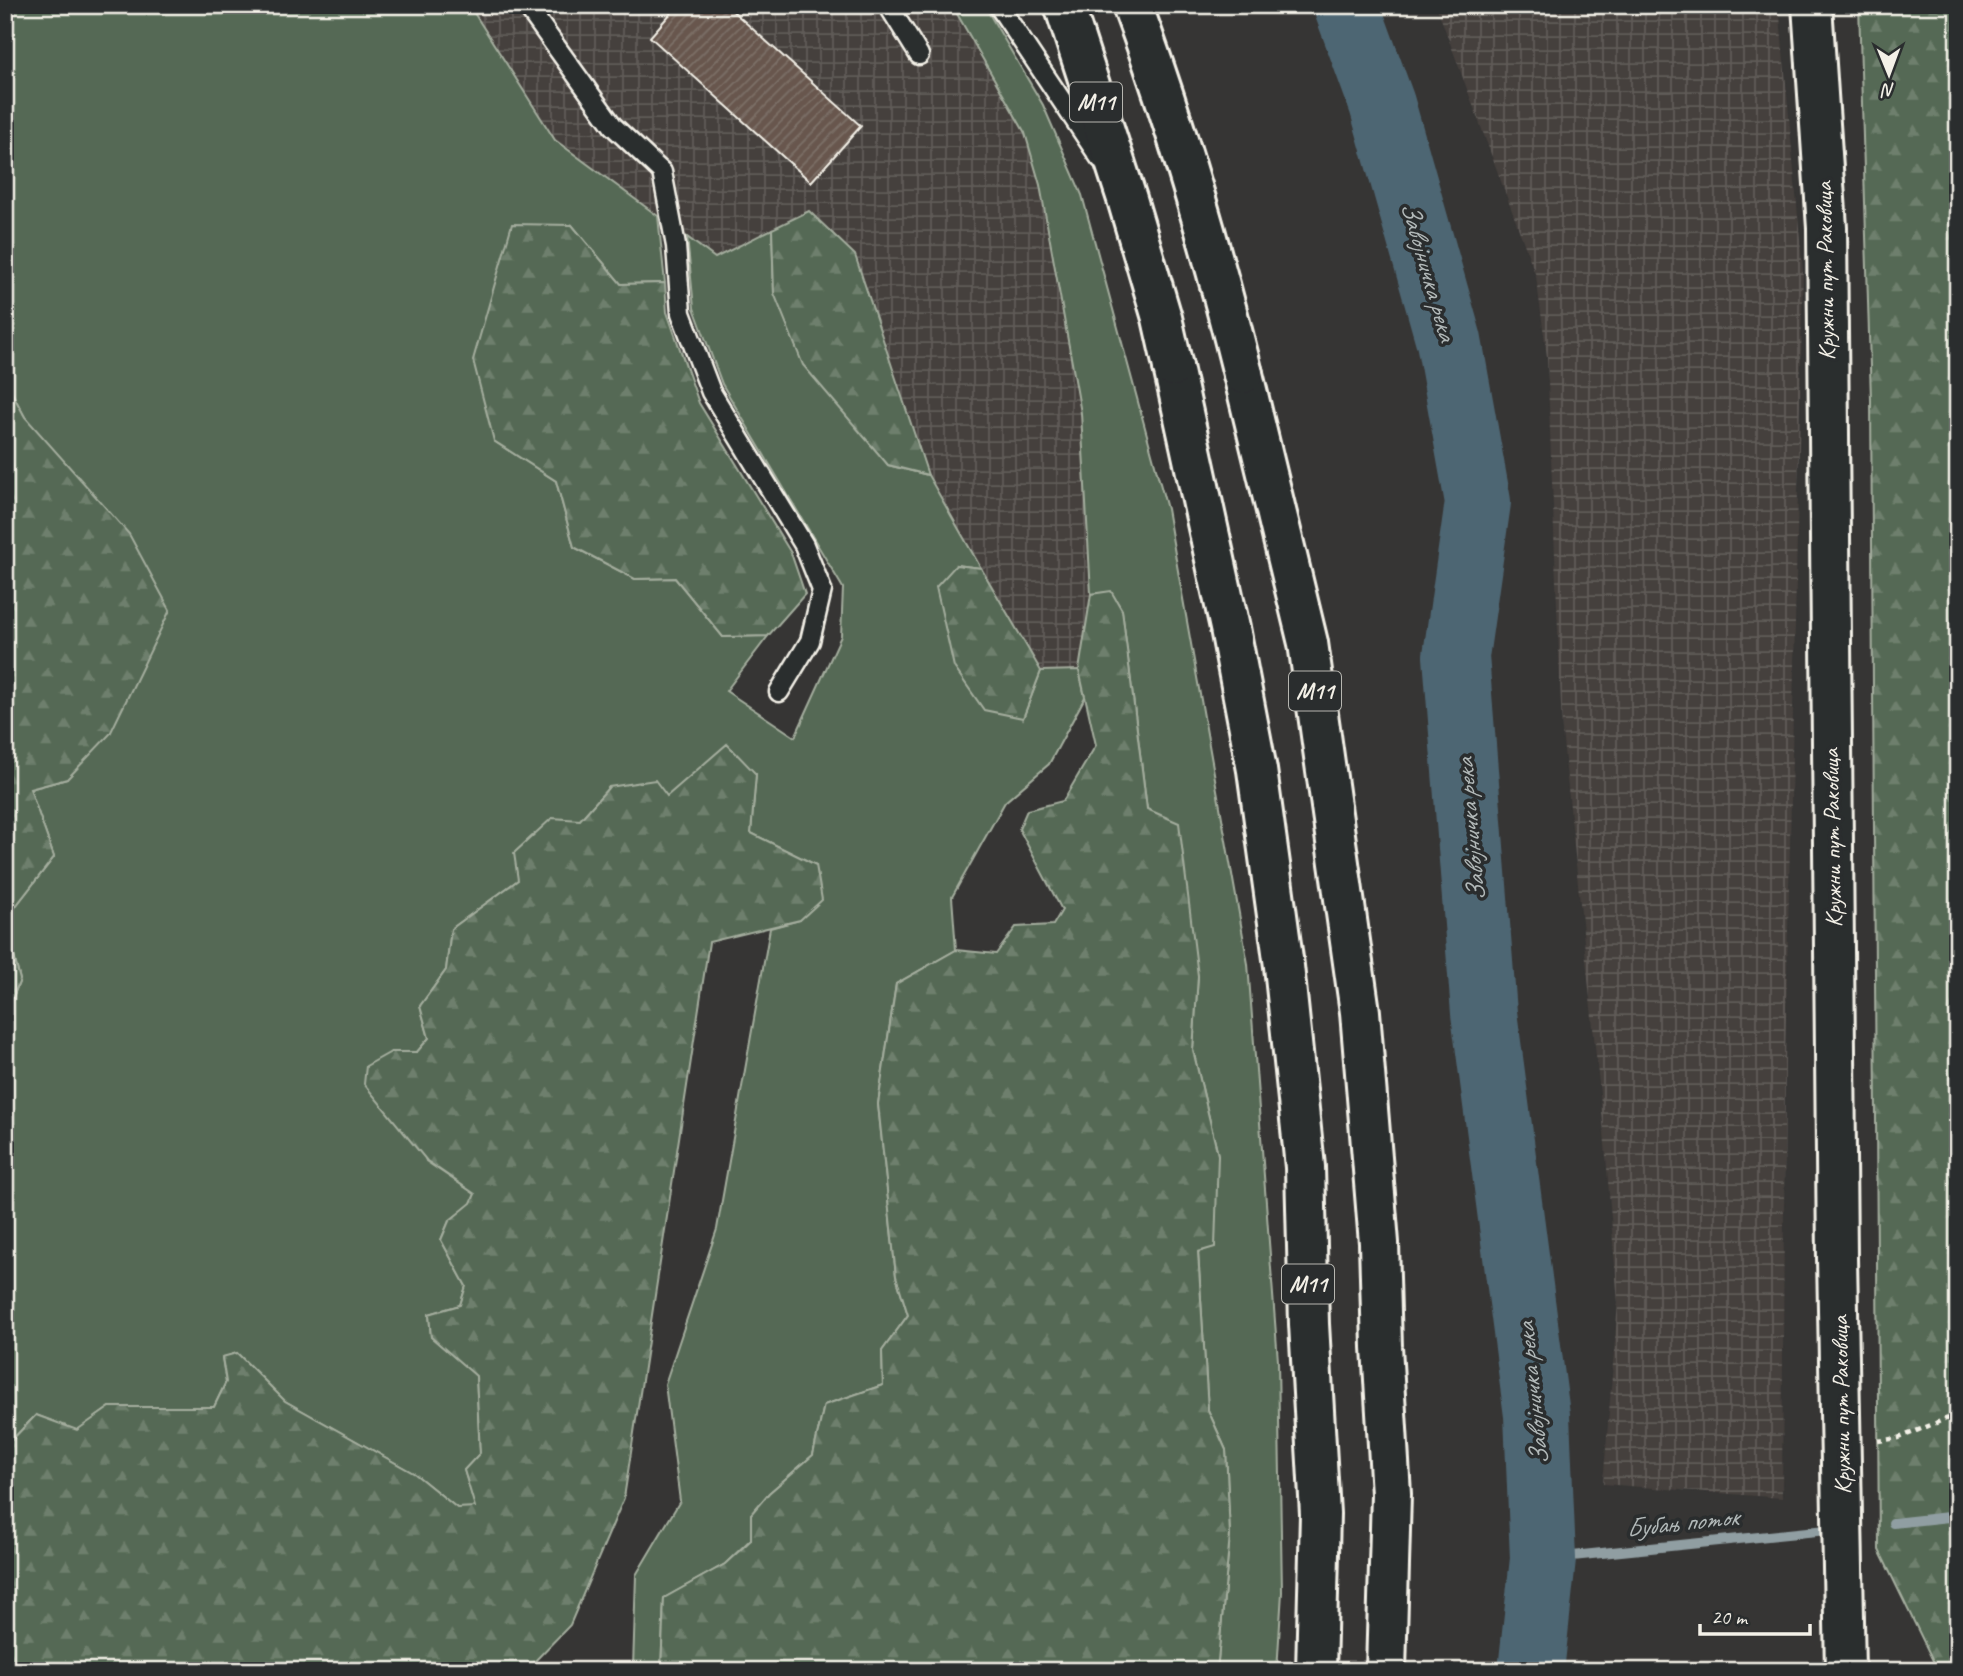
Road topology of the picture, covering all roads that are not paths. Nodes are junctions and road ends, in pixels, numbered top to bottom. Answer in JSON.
{"nodes":[{"id":1,"x":526,"y":5,"type":"edge"},
{"id":2,"x":888,"y":5,"type":"edge"},
{"id":3,"x":998,"y":5,"type":"edge"},
{"id":4,"x":1064,"y":5,"type":"edge"},
{"id":5,"x":1132,"y":5,"type":"edge"},
{"id":6,"x":1812,"y":5,"type":"edge"},
{"id":7,"x":919,"y":55,"type":"dead end"},
{"id":8,"x":1127,"y":199,"type":"junction"},
{"id":9,"x":779,"y":692,"type":"dead end"},
{"id":10,"x":1316,"y":1671,"type":"edge"},
{"id":11,"x":1386,"y":1671,"type":"edge"},
{"id":12,"x":1845,"y":1671,"type":"edge"}],
"edges":[{"from":1,"to":9,"type":"lane"},
{"from":2,"to":7,"type":"lane"},
{"from":3,"to":8,"type":"lane"},
{"from":4,"to":8,"type":"main road","number":"M11"},
{"from":5,"to":11,"type":"main road","number":"M11"},
{"from":6,"to":12,"type":"main road","name":"Кружни пут Раковица"},
{"from":8,"to":10,"type":"main road","number":"M11"}]}
